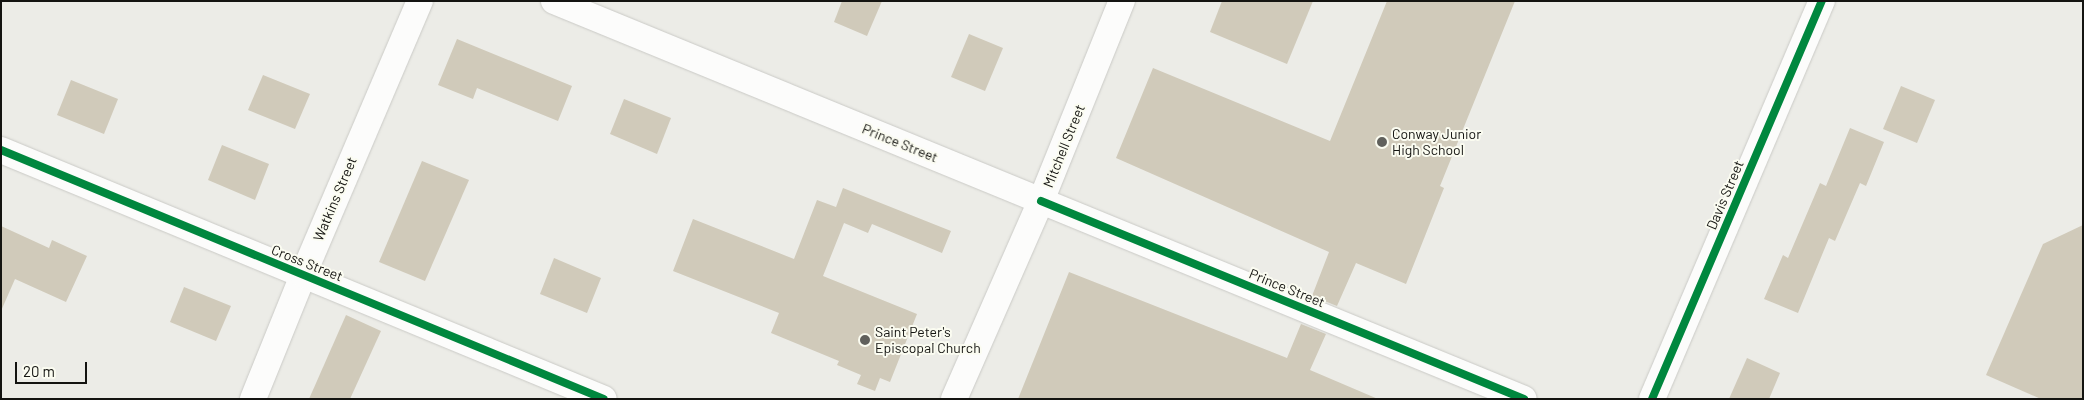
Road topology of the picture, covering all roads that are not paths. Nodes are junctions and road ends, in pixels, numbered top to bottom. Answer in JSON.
{"nodes":[{"id":1,"x":420,"y":1,"type":"edge"},
{"id":2,"x":554,"y":1,"type":"edge"},
{"id":3,"x":1122,"y":1,"type":"edge"},
{"id":4,"x":1822,"y":1,"type":"edge"},
{"id":5,"x":1,"y":150,"type":"edge"},
{"id":6,"x":1041,"y":201,"type":"junction"},
{"id":7,"x":303,"y":275,"type":"junction"},
{"id":8,"x":253,"y":399,"type":"edge"},
{"id":9,"x":604,"y":399,"type":"edge"},
{"id":10,"x":954,"y":399,"type":"edge"},
{"id":11,"x":1524,"y":399,"type":"edge"},
{"id":12,"x":1652,"y":399,"type":"edge"}],
"edges":[{"from":1,"to":7,"type":"street","name":"Watkins Street"},
{"from":2,"to":6,"type":"street","name":"Prince Street"},
{"from":3,"to":6,"type":"street","name":"Mitchell Street"},
{"from":4,"to":12,"type":"street","name":"Davis Street"},
{"from":5,"to":7,"type":"street","name":"Cross Street"},
{"from":6,"to":10,"type":"street","name":"Mitchell Street"},
{"from":6,"to":11,"type":"street","name":"Prince Street"},
{"from":7,"to":8,"type":"street","name":"Watkins Street"},
{"from":7,"to":9,"type":"street","name":"Cross Street"}]}
